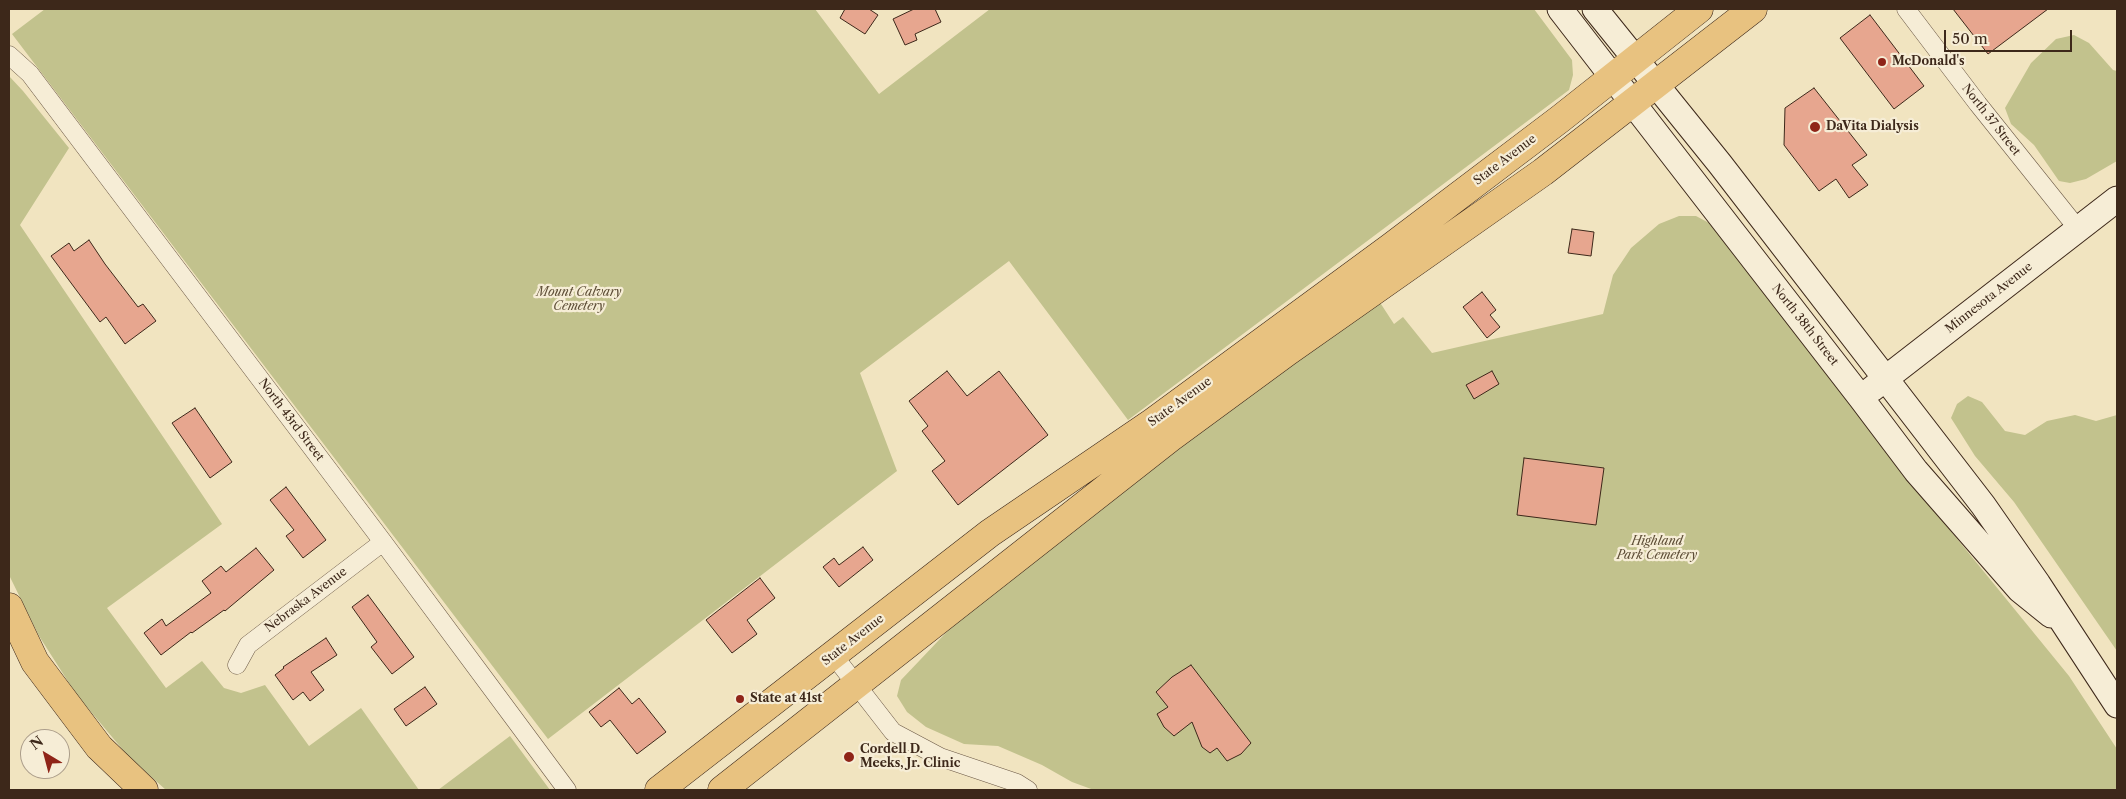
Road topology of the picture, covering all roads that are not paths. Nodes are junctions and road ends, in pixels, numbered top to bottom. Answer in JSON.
{"nodes":[{"id":1,"x":1560,"y":9,"type":"edge"},
{"id":2,"x":1595,"y":9,"type":"edge"},
{"id":3,"x":1699,"y":9,"type":"edge"},
{"id":4,"x":1753,"y":9,"type":"edge"},
{"id":5,"x":1906,"y":9,"type":"edge"},
{"id":6,"x":9,"y":55,"type":"edge"},
{"id":7,"x":1635,"y":59,"type":"junction"},
{"id":8,"x":1612,"y":78,"type":"junction"},
{"id":9,"x":1656,"y":85,"type":"junction"},
{"id":10,"x":1633,"y":103,"type":"junction"},
{"id":11,"x":2117,"y":199,"type":"edge"},
{"id":12,"x":2078,"y":229,"type":"junction"},
{"id":13,"x":1885,"y":379,"type":"junction"},
{"id":14,"x":1862,"y":398,"type":"junction"},
{"id":15,"x":383,"y":542,"type":"junction"},
{"id":16,"x":9,"y":607,"type":"edge"},
{"id":17,"x":2065,"y":626,"type":"junction"},
{"id":18,"x":834,"y":656,"type":"junction"},
{"id":19,"x":237,"y":666,"type":"dead end"},
{"id":20,"x":856,"y":684,"type":"junction"},
{"id":21,"x":2117,"y":706,"type":"edge"},
{"id":22,"x":144,"y":790,"type":"edge"},
{"id":23,"x":567,"y":790,"type":"edge"},
{"id":24,"x":659,"y":790,"type":"edge"},
{"id":25,"x":722,"y":790,"type":"edge"},
{"id":26,"x":1028,"y":790,"type":"edge"}],
"edges":[{"from":1,"to":8,"type":"main road","name":"North 38th Street"},
{"from":2,"to":7,"type":"main road","name":"North 38th Street"},
{"from":3,"to":7,"type":"main road","name":"State Avenue"},
{"from":4,"to":9,"type":"main road","name":"State Avenue"},
{"from":5,"to":12,"type":"street","name":"North 37 Street"},
{"from":6,"to":15,"type":"street","name":"North 43rd Street"},
{"from":7,"to":8,"type":"main road","name":"State Avenue"},
{"from":7,"to":9,"type":"main road","name":"North 38th Street"},
{"from":8,"to":10,"type":"main road","name":"North 38th Street"},
{"from":8,"to":18,"type":"main road","name":"State Avenue"},
{"from":9,"to":10,"type":"main road","name":"State Avenue"},
{"from":9,"to":13,"type":"main road","name":"North 38th Street"},
{"from":10,"to":14,"type":"main road","name":"North 38th Street"},
{"from":10,"to":20,"type":"main road","name":"State Avenue"},
{"from":11,"to":12,"type":"main road","name":"Minnesota Avenue"},
{"from":12,"to":13,"type":"main road","name":"Minnesota Avenue"},
{"from":13,"to":14,"type":"main road","name":"Minnesota Avenue"},
{"from":13,"to":17,"type":"main road","name":"North 38th Street"},
{"from":14,"to":17,"type":"main road","name":"North 38th Street"},
{"from":15,"to":19,"type":"street","name":"Nebraska Avenue"},
{"from":15,"to":23,"type":"street","name":"North 43rd Street"},
{"from":16,"to":22,"type":"main road"},
{"from":17,"to":21,"type":"main road","name":"North 38th Street"},
{"from":18,"to":20,"type":"street"},
{"from":18,"to":24,"type":"main road","name":"State Avenue"},
{"from":20,"to":25,"type":"main road","name":"State Avenue"},
{"from":20,"to":26,"type":"street"}]}
